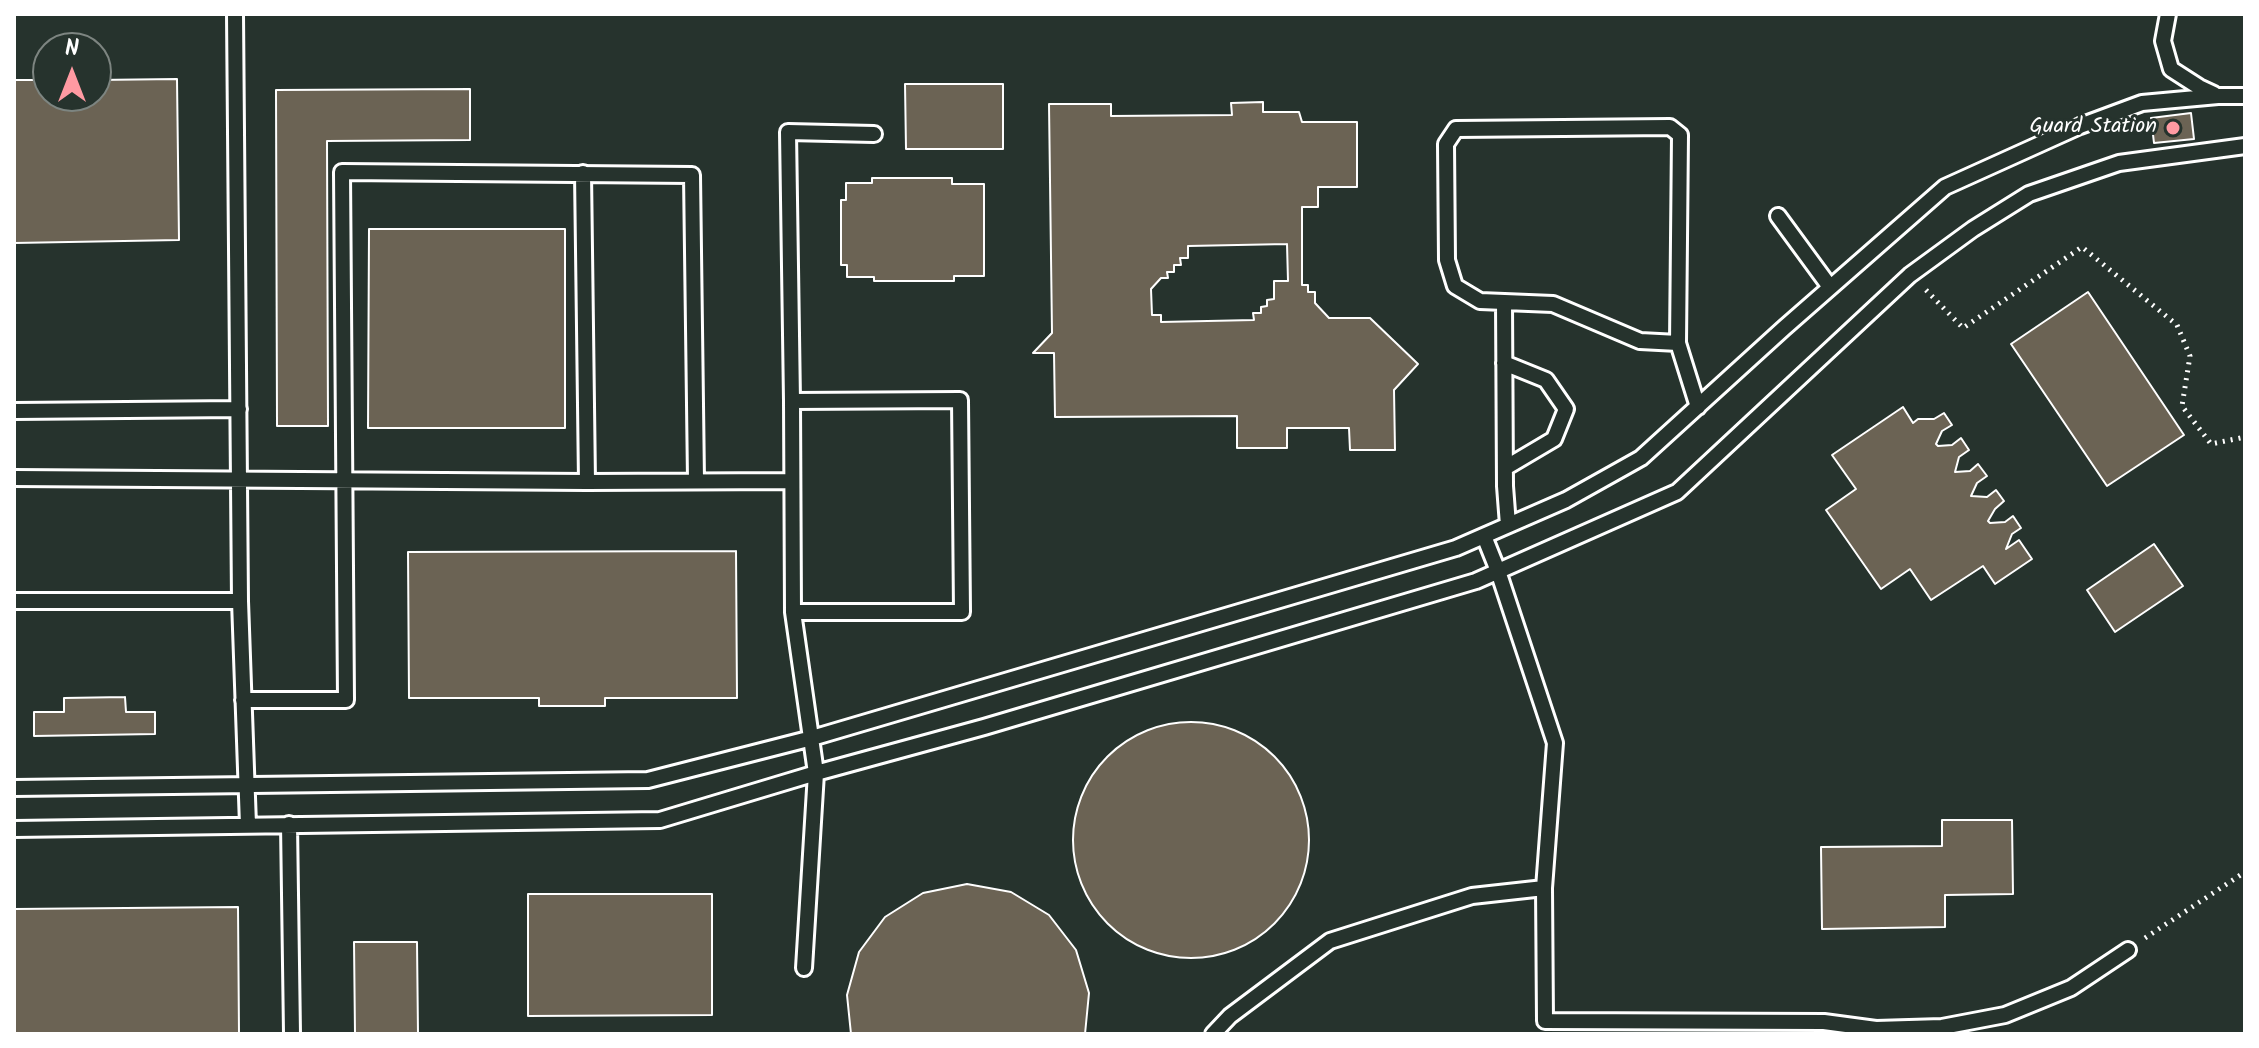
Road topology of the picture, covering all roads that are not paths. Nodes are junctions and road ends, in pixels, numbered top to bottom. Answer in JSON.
{"nodes":[{"id":1,"x":235,"y":14,"type":"edge"},
{"id":2,"x":2168,"y":14,"type":"edge"},
{"id":3,"x":2218,"y":96,"type":"junction"},
{"id":4,"x":2245,"y":96,"type":"edge"},
{"id":5,"x":874,"y":134,"type":"dead end"},
{"id":6,"x":2245,"y":146,"type":"edge"},
{"id":7,"x":583,"y":173,"type":"junction"},
{"id":8,"x":1778,"y":216,"type":"dead end"},
{"id":9,"x":1830,"y":287,"type":"junction"},
{"id":10,"x":1504,"y":302,"type":"junction"},
{"id":11,"x":1678,"y":343,"type":"junction"},
{"id":12,"x":1504,"y":363,"type":"junction"},
{"id":13,"x":792,"y":401,"type":"junction"},
{"id":14,"x":1698,"y":407,"type":"junction"},
{"id":15,"x":239,"y":409,"type":"junction"},
{"id":16,"x":14,"y":411,"type":"edge"},
{"id":17,"x":1505,"y":468,"type":"junction"},
{"id":18,"x":14,"y":478,"type":"edge"},
{"id":19,"x":696,"y":480,"type":"junction"},
{"id":20,"x":240,"y":481,"type":"junction"},
{"id":21,"x":346,"y":481,"type":"junction"},
{"id":22,"x":792,"y":481,"type":"junction"},
{"id":23,"x":587,"y":482,"type":"junction"},
{"id":24,"x":1508,"y":525,"type":"junction"},
{"id":25,"x":1484,"y":536,"type":"junction"},
{"id":26,"x":1498,"y":571,"type":"junction"},
{"id":27,"x":14,"y":601,"type":"edge"},
{"id":28,"x":240,"y":601,"type":"junction"},
{"id":29,"x":793,"y":612,"type":"junction"},
{"id":30,"x":243,"y":700,"type":"junction"},
{"id":31,"x":812,"y":738,"type":"junction"},
{"id":32,"x":816,"y":773,"type":"junction"},
{"id":33,"x":245,"y":785,"type":"junction"},
{"id":34,"x":14,"y":788,"type":"edge"},
{"id":35,"x":289,"y":824,"type":"junction"},
{"id":36,"x":248,"y":825,"type":"junction"},
{"id":37,"x":14,"y":829,"type":"edge"},
{"id":38,"x":1544,"y":888,"type":"junction"},
{"id":39,"x":2128,"y":950,"type":"road end"},
{"id":40,"x":804,"y":968,"type":"dead end"},
{"id":41,"x":1544,"y":1028,"type":"edge"},
{"id":42,"x":1942,"y":1032,"type":"edge"},
{"id":43,"x":292,"y":1034,"type":"edge"},
{"id":44,"x":1213,"y":1034,"type":"edge"}],
"edges":[{"from":1,"to":15,"type":"lane"},
{"from":2,"to":3,"type":"lane"},
{"from":3,"to":4,"type":"lane"},
{"from":3,"to":9,"type":"lane"},
{"from":5,"to":13,"type":"lane"},
{"from":6,"to":26,"type":"lane"},
{"from":7,"to":19,"type":"lane"},
{"from":7,"to":21,"type":"lane"},
{"from":7,"to":23,"type":"lane"},
{"from":8,"to":9,"type":"lane"},
{"from":9,"to":14,"type":"lane"},
{"from":10,"to":11,"type":"lane"},
{"from":10,"to":11,"type":"lane"},
{"from":10,"to":12,"type":"lane"},
{"from":11,"to":14,"type":"lane"},
{"from":12,"to":17,"type":"lane"},
{"from":12,"to":17,"type":"lane"},
{"from":13,"to":22,"type":"lane"},
{"from":13,"to":29,"type":"lane"},
{"from":14,"to":24,"type":"lane"},
{"from":15,"to":16,"type":"lane"},
{"from":15,"to":20,"type":"lane"},
{"from":17,"to":24,"type":"lane"},
{"from":18,"to":20,"type":"lane"},
{"from":19,"to":22,"type":"lane"},
{"from":19,"to":23,"type":"lane"},
{"from":20,"to":21,"type":"lane"},
{"from":20,"to":28,"type":"lane"},
{"from":21,"to":23,"type":"lane"},
{"from":21,"to":30,"type":"lane"},
{"from":22,"to":29,"type":"lane"},
{"from":24,"to":25,"type":"lane"},
{"from":25,"to":26,"type":"lane"},
{"from":25,"to":31,"type":"lane"},
{"from":26,"to":32,"type":"lane"},
{"from":26,"to":38,"type":"lane"},
{"from":27,"to":28,"type":"lane"},
{"from":28,"to":30,"type":"lane"},
{"from":29,"to":31,"type":"lane"},
{"from":30,"to":33,"type":"lane"},
{"from":31,"to":32,"type":"lane"},
{"from":31,"to":33,"type":"lane"},
{"from":32,"to":35,"type":"lane"},
{"from":32,"to":40,"type":"lane"},
{"from":33,"to":34,"type":"lane"},
{"from":33,"to":36,"type":"lane"},
{"from":35,"to":36,"type":"lane"},
{"from":35,"to":43,"type":"lane"},
{"from":36,"to":37,"type":"lane"},
{"from":38,"to":41,"type":"lane"},
{"from":38,"to":44,"type":"lane"},
{"from":39,"to":42,"type":"lane"},
{"from":41,"to":42,"type":"lane"}]}
